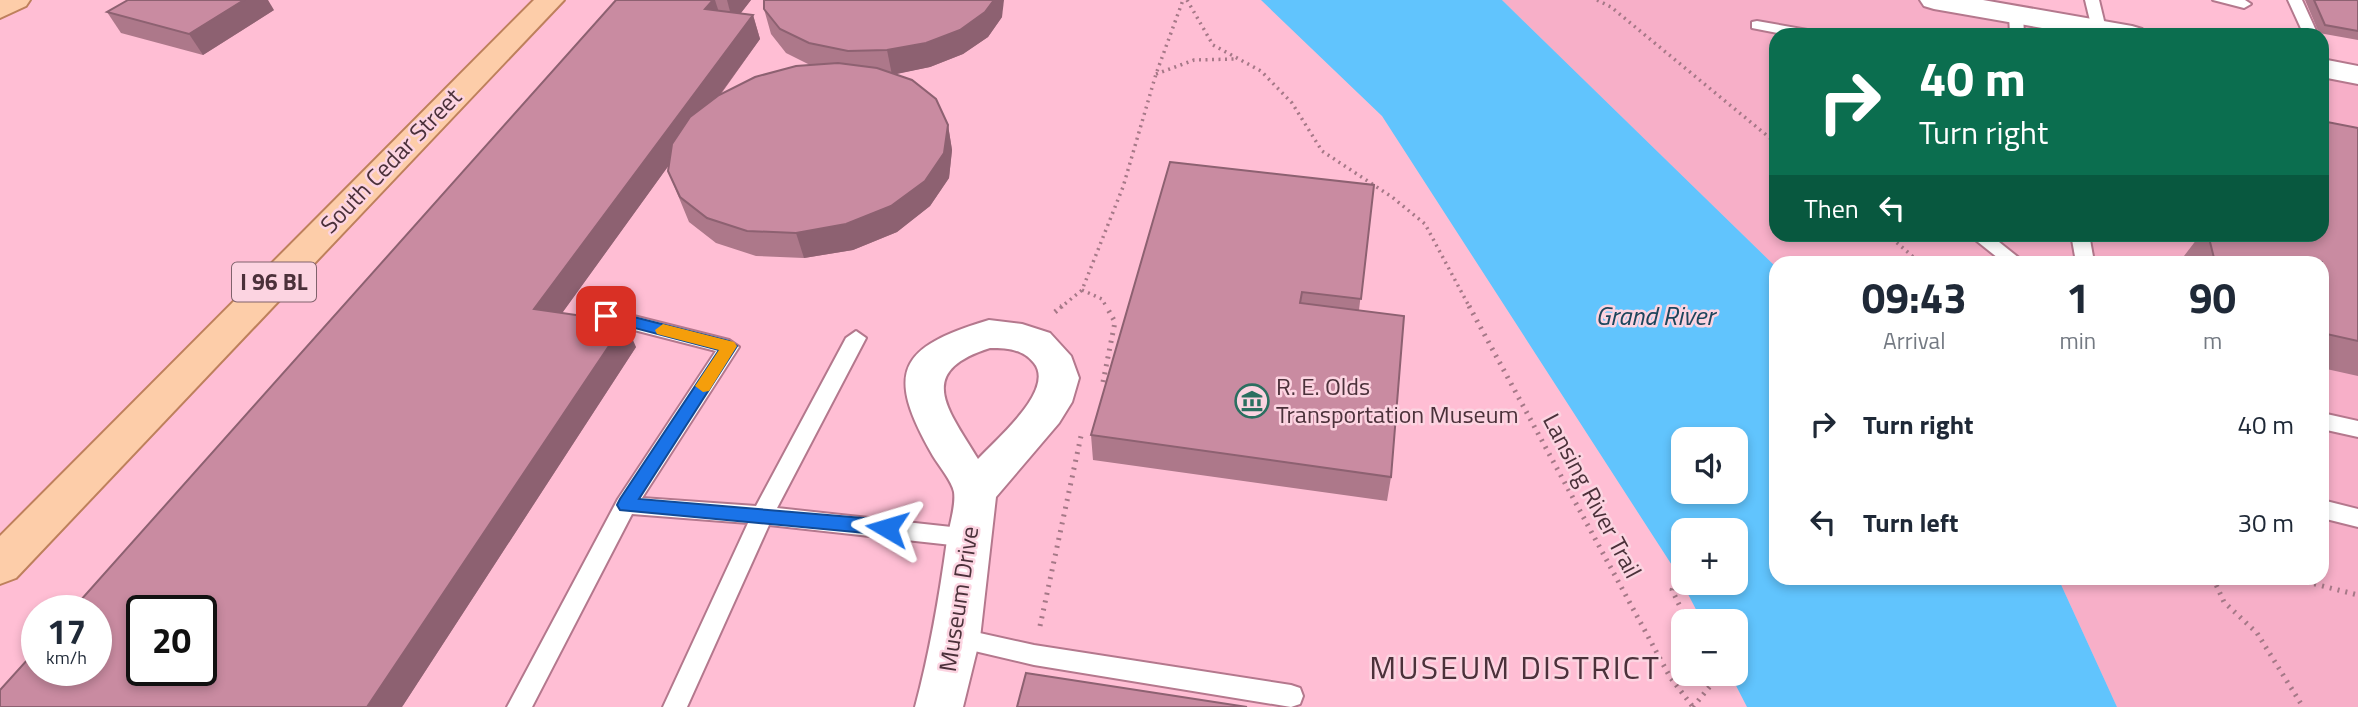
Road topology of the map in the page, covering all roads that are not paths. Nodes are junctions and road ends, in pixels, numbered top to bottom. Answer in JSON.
{"nodes":[{"id":1,"x":16,"y":0,"type":"edge"},
{"id":2,"x":550,"y":0,"type":"edge"},
{"id":3,"x":1934,"y":0,"type":"edge"},
{"id":4,"x":2092,"y":0,"type":"edge"},
{"id":5,"x":2220,"y":0,"type":"edge"},
{"id":6,"x":2295,"y":0,"type":"edge"},
{"id":7,"x":2244,"y":4,"type":"dead end"},
{"id":8,"x":0,"y":9,"type":"edge"},
{"id":9,"x":1757,"y":25,"type":"dead end"},
{"id":10,"x":2017,"y":25,"type":"edge"},
{"id":11,"x":1774,"y":28,"type":"edge"},
{"id":12,"x":2052,"y":28,"type":"edge"},
{"id":13,"x":2099,"y":28,"type":"edge"},
{"id":14,"x":2308,"y":28,"type":"edge"},
{"id":15,"x":2329,"y":67,"type":"edge"},
{"id":16,"x":2358,"y":75,"type":"edge"},
{"id":17,"x":1987,"y":242,"type":"edge"},
{"id":18,"x":2007,"y":256,"type":"edge"},
{"id":19,"x":606,"y":316,"type":"edge"},
{"id":20,"x":856,"y":338,"type":"dead end"},
{"id":21,"x":2329,"y":423,"type":"edge"},
{"id":22,"x":2358,"y":429,"type":"edge"},
{"id":23,"x":975,"y":491,"type":"junction"},
{"id":24,"x":626,"y":505,"type":"junction"},
{"id":25,"x":2329,"y":511,"type":"edge"},
{"id":26,"x":762,"y":516,"type":"junction"},
{"id":27,"x":2358,"y":518,"type":"edge"},
{"id":28,"x":970,"y":538,"type":"junction"},
{"id":29,"x":0,"y":565,"type":"edge"},
{"id":30,"x":957,"y":638,"type":"junction"},
{"id":31,"x":1291,"y":696,"type":"dead end"},
{"id":32,"x":519,"y":707,"type":"edge"},
{"id":33,"x":675,"y":707,"type":"edge"},
{"id":34,"x":939,"y":707,"type":"edge"}],
"edges":[{"from":1,"to":8,"type":"main road"},
{"from":2,"to":29,"type":"main road","name":"South Cedar Street","number":"I 96 BL"},
{"from":3,"to":10,"type":"street"},
{"from":4,"to":13,"type":"lane"},
{"from":5,"to":7,"type":"lane"},
{"from":6,"to":14,"type":"lane"},
{"from":9,"to":11,"type":"lane"},
{"from":10,"to":12,"type":"street"},
{"from":15,"to":16,"type":"street"},
{"from":17,"to":18,"type":"lane"},
{"from":19,"to":24,"type":"lane"},
{"from":20,"to":26,"type":"lane"},
{"from":21,"to":22,"type":"lane"},
{"from":23,"to":23,"type":"street","name":"Museum Drive"},
{"from":23,"to":28,"type":"street","name":"Museum Drive"},
{"from":24,"to":26,"type":"lane"},
{"from":24,"to":32,"type":"lane"},
{"from":25,"to":27,"type":"lane"},
{"from":26,"to":28,"type":"lane"},
{"from":26,"to":33,"type":"lane"},
{"from":28,"to":30,"type":"street","name":"Museum Drive"},
{"from":30,"to":31,"type":"lane"},
{"from":30,"to":34,"type":"street","name":"Museum Drive"}]}
